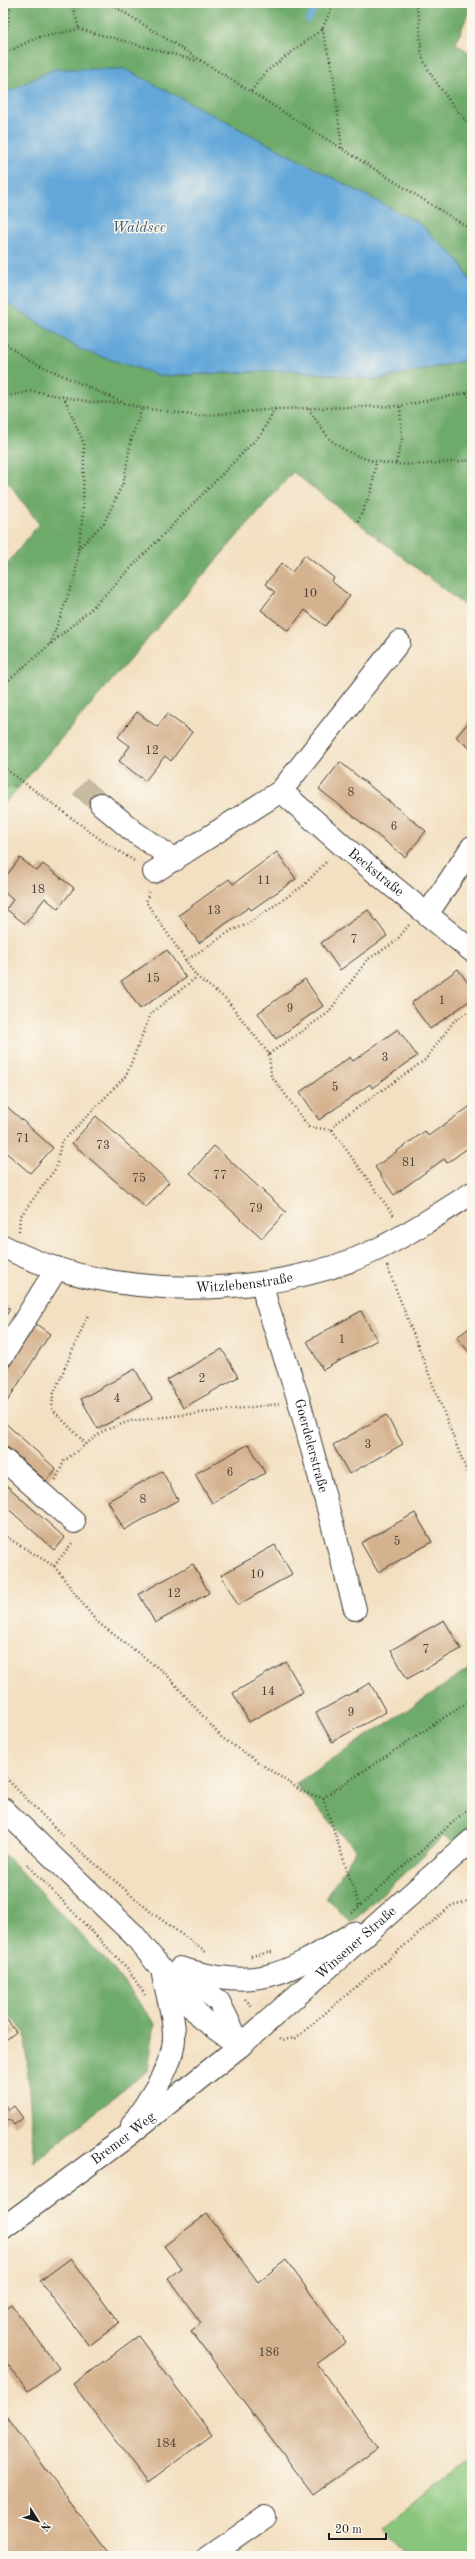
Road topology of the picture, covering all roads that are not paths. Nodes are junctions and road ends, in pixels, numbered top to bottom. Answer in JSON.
{"nodes":[{"id":1,"x":399,"y":642,"type":"dead end"},
{"id":2,"x":280,"y":791,"type":"junction"},
{"id":3,"x":101,"y":804,"type":"tunnel mouth"},
{"id":4,"x":472,"y":847,"type":"edge"},
{"id":5,"x":175,"y":860,"type":"junction"},
{"id":6,"x":154,"y":872,"type":"road end"},
{"id":7,"x":425,"y":911,"type":"junction"},
{"id":8,"x":472,"y":951,"type":"edge"},
{"id":9,"x":472,"y":1193,"type":"edge"},
{"id":10,"x":3,"y":1246,"type":"edge"},
{"id":11,"x":57,"y":1268,"type":"junction"},
{"id":12,"x":263,"y":1284,"type":"junction"},
{"id":13,"x":3,"y":1355,"type":"edge"},
{"id":14,"x":3,"y":1459,"type":"edge"},
{"id":15,"x":74,"y":1522,"type":"road end"},
{"id":16,"x":355,"y":1609,"type":"dead end"},
{"id":17,"x":3,"y":1809,"type":"edge"},
{"id":18,"x":472,"y":1840,"type":"edge"},
{"id":19,"x":401,"y":1903,"type":"junction"},
{"id":20,"x":171,"y":1969,"type":"junction"},
{"id":21,"x":240,"y":2046,"type":"junction"},
{"id":22,"x":122,"y":2141,"type":"junction"},
{"id":23,"x":3,"y":2228,"type":"edge"},
{"id":24,"x":265,"y":2517,"type":"dead end"},
{"id":25,"x":209,"y":2556,"type":"edge"}],
"edges":[{"from":1,"to":2,"type":"street"},
{"from":2,"to":5,"type":"street"},
{"from":2,"to":7,"type":"street","name":"Beckstraße"},
{"from":3,"to":5,"type":"street"},
{"from":4,"to":7,"type":"street"},
{"from":5,"to":6,"type":"street"},
{"from":7,"to":8,"type":"street","name":"Beckstraße"},
{"from":9,"to":12,"type":"street","name":"Witzlebenstraße"},
{"from":10,"to":11,"type":"street","name":"Witzlebenstraße"},
{"from":11,"to":12,"type":"street","name":"Witzlebenstraße"},
{"from":11,"to":13,"type":"street"},
{"from":12,"to":16,"type":"street","name":"Goerdelerstraße"},
{"from":14,"to":15,"type":"street"},
{"from":17,"to":20,"type":"street"},
{"from":18,"to":19,"type":"street","name":"Winsener Straße"},
{"from":19,"to":20,"type":"street"},
{"from":19,"to":21,"type":"street","name":"Winsener Straße"},
{"from":20,"to":21,"type":"street"},
{"from":20,"to":22,"type":"street"},
{"from":21,"to":22,"type":"street","name":"Bremer Weg"},
{"from":22,"to":23,"type":"street","name":"Bremer Weg"},
{"from":24,"to":25,"type":"street"}]}
